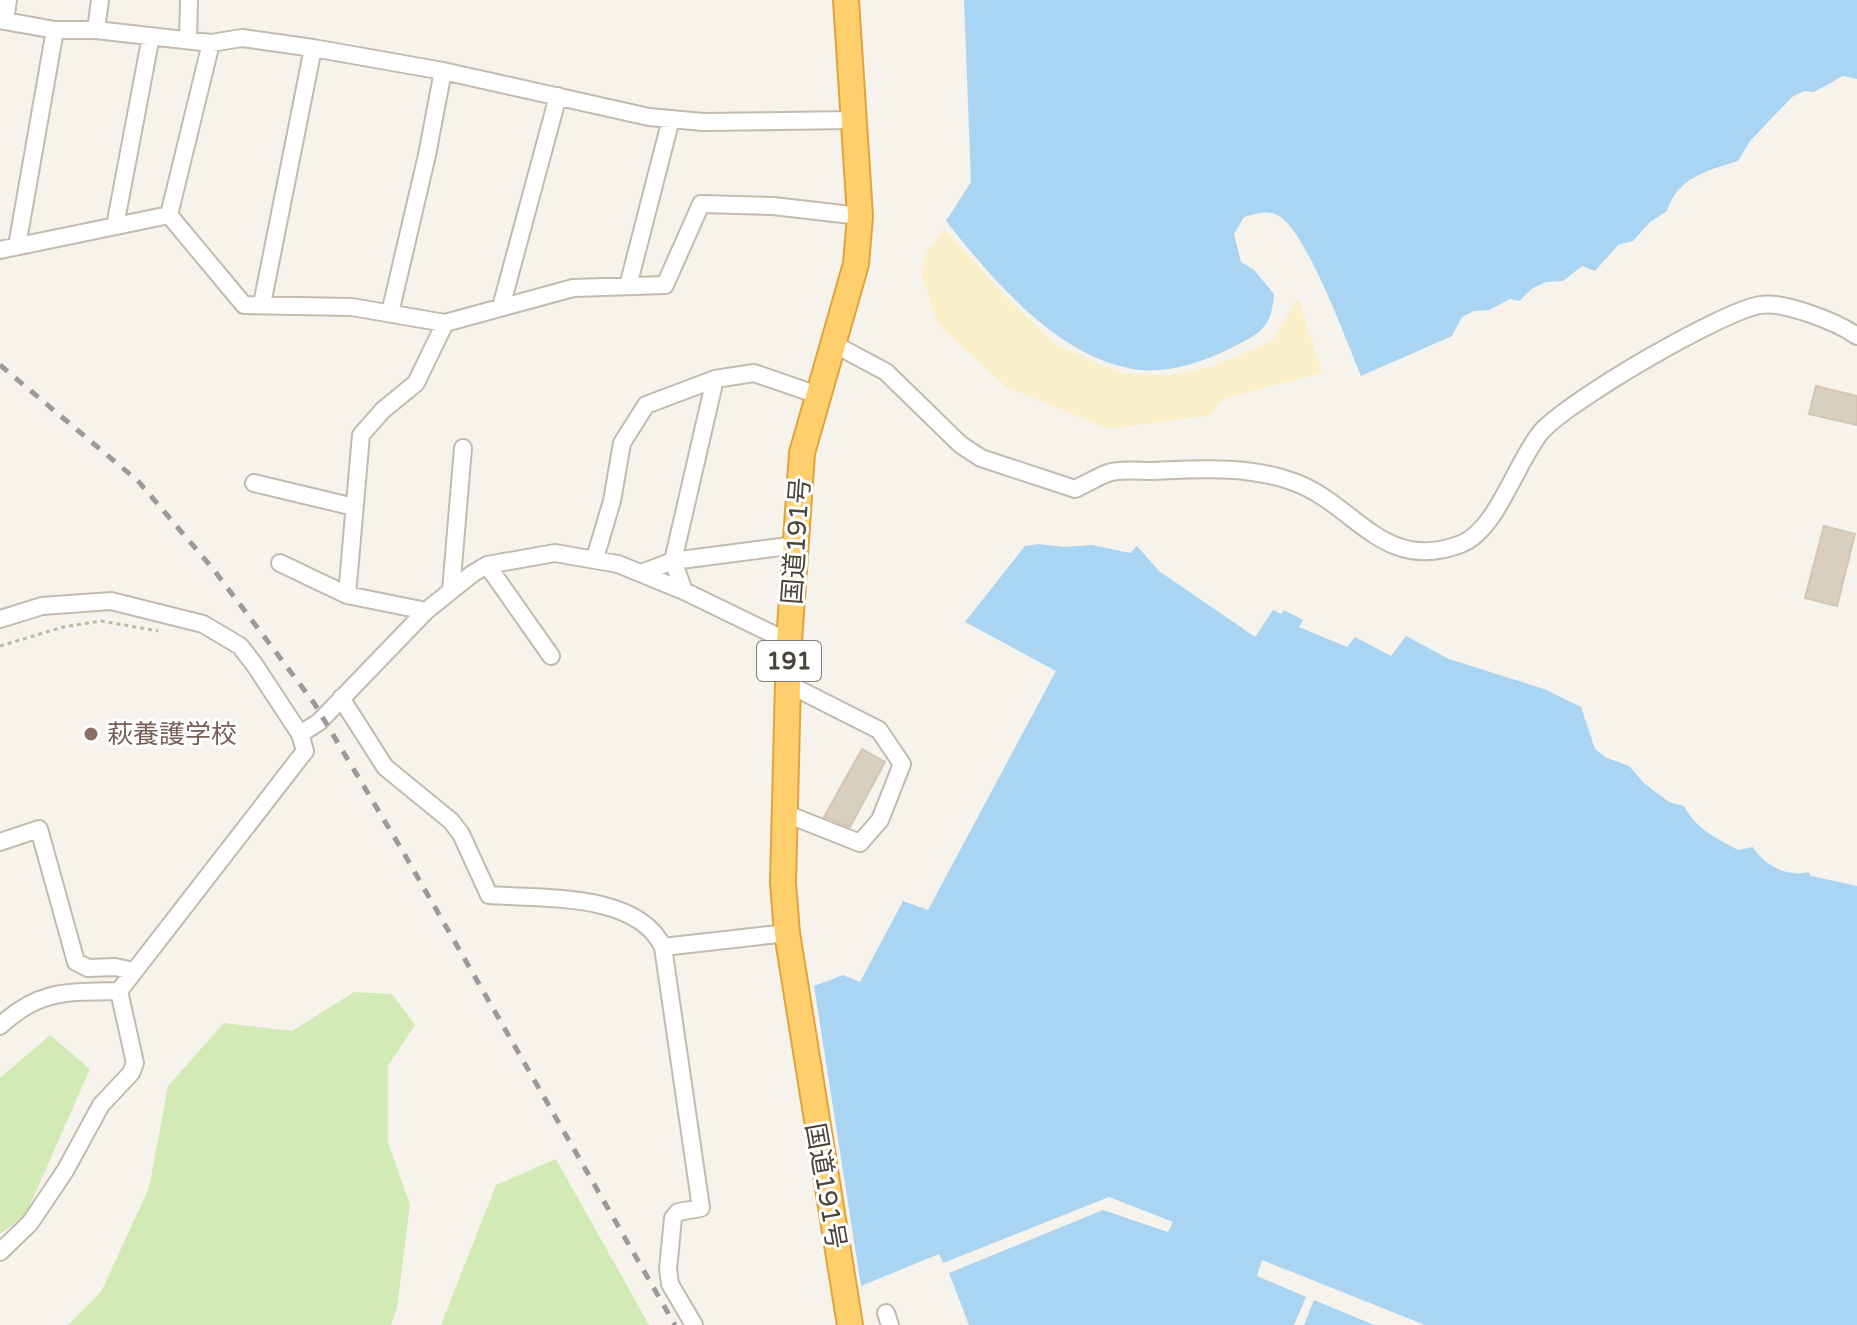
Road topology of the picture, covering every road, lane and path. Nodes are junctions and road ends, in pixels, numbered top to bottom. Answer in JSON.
{"nodes":[{"id":1,"x":8,"y":0,"type":"edge"},
{"id":2,"x":100,"y":0,"type":"edge"},
{"id":3,"x":189,"y":0,"type":"edge"},
{"id":4,"x":846,"y":0,"type":"edge"},
{"id":5,"x":2,"y":20,"type":"edge"},
{"id":6,"x":55,"y":30,"type":"junction"},
{"id":7,"x":96,"y":30,"type":"junction"},
{"id":8,"x":151,"y":36,"type":"junction"},
{"id":9,"x":188,"y":40,"type":"junction"},
{"id":10,"x":211,"y":43,"type":"junction"},
{"id":11,"x":313,"y":48,"type":"junction"},
{"id":12,"x":443,"y":71,"type":"junction"},
{"id":13,"x":558,"y":96,"type":"junction"},
{"id":14,"x":671,"y":119,"type":"junction"},
{"id":15,"x":854,"y":120,"type":"junction"},
{"id":16,"x":169,"y":215,"type":"junction"},
{"id":17,"x":860,"y":216,"type":"junction"},
{"id":18,"x":115,"y":226,"type":"junction"},
{"id":19,"x":17,"y":246,"type":"junction"},
{"id":20,"x":0,"y":250,"type":"edge"},
{"id":21,"x":628,"y":286,"type":"junction"},
{"id":22,"x":262,"y":304,"type":"junction"},
{"id":23,"x":501,"y":307,"type":"junction"},
{"id":24,"x":390,"y":313,"type":"junction"},
{"id":25,"x":445,"y":323,"type":"junction"},
{"id":26,"x":1857,"y":336,"type":"edge"},
{"id":27,"x":834,"y":344,"type":"junction"},
{"id":28,"x":715,"y":379,"type":"junction"},
{"id":29,"x":818,"y":395,"type":"junction"},
{"id":30,"x":463,"y":448,"type":"dead end"},
{"id":31,"x":254,"y":483,"type":"dead end"},
{"id":32,"x":354,"y":507,"type":"junction"},
{"id":33,"x":796,"y":545,"type":"junction"},
{"id":34,"x":595,"y":558,"type":"junction"},
{"id":35,"x":673,"y":561,"type":"junction"},
{"id":36,"x":280,"y":563,"type":"dead end"},
{"id":37,"x":487,"y":565,"type":"junction"},
{"id":38,"x":641,"y":573,"type":"junction"},
{"id":39,"x":451,"y":591,"type":"junction"},
{"id":40,"x":684,"y":591,"type":"junction"},
{"id":41,"x":347,"y":595,"type":"junction"},
{"id":42,"x":426,"y":611,"type":"junction"},
{"id":43,"x":0,"y":619,"type":"edge"},
{"id":44,"x":160,"y":631,"type":"dead end"},
{"id":45,"x":789,"y":642,"type":"junction"},
{"id":46,"x":0,"y":646,"type":"edge"},
{"id":47,"x":551,"y":656,"type":"dead end"},
{"id":48,"x":788,"y":684,"type":"junction"},
{"id":49,"x":341,"y":698,"type":"junction"},
{"id":50,"x":300,"y":734,"type":"junction"},
{"id":51,"x":784,"y":813,"type":"junction"},
{"id":52,"x":0,"y":842,"type":"edge"},
{"id":53,"x":787,"y":933,"type":"junction"},
{"id":54,"x":663,"y":947,"type":"junction"},
{"id":55,"x":134,"y":971,"type":"junction"},
{"id":56,"x":119,"y":991,"type":"junction"},
{"id":57,"x":0,"y":1026,"type":"edge"},
{"id":58,"x":0,"y":1252,"type":"edge"},
{"id":59,"x":694,"y":1325,"type":"edge"},
{"id":60,"x":850,"y":1325,"type":"edge"}],
"edges":[{"from":1,"to":5,"type":"street"},
{"from":2,"to":7,"type":"street"},
{"from":3,"to":9,"type":"street"},
{"from":4,"to":15,"type":"highway","name":"国道191号","number":"191"},
{"from":5,"to":6,"type":"street"},
{"from":6,"to":7,"type":"street"},
{"from":6,"to":19,"type":"street"},
{"from":7,"to":8,"type":"street"},
{"from":8,"to":9,"type":"street"},
{"from":8,"to":18,"type":"street"},
{"from":9,"to":10,"type":"street"},
{"from":10,"to":11,"type":"street"},
{"from":10,"to":16,"type":"street"},
{"from":11,"to":12,"type":"street"},
{"from":11,"to":22,"type":"street"},
{"from":12,"to":13,"type":"street"},
{"from":12,"to":24,"type":"street"},
{"from":13,"to":14,"type":"street"},
{"from":13,"to":23,"type":"street"},
{"from":14,"to":15,"type":"street"},
{"from":14,"to":21,"type":"street"},
{"from":15,"to":17,"type":"highway","name":"国道191号","number":"191"},
{"from":16,"to":18,"type":"street"},
{"from":16,"to":22,"type":"street"},
{"from":17,"to":21,"type":"street"},
{"from":17,"to":27,"type":"highway","name":"国道191号","number":"191"},
{"from":18,"to":19,"type":"street"},
{"from":19,"to":20,"type":"street"},
{"from":21,"to":23,"type":"street"},
{"from":22,"to":24,"type":"street"},
{"from":23,"to":25,"type":"street"},
{"from":24,"to":25,"type":"street"},
{"from":25,"to":32,"type":"street"},
{"from":26,"to":27,"type":"street"},
{"from":27,"to":29,"type":"highway","name":"国道191号","number":"191"},
{"from":28,"to":29,"type":"street"},
{"from":28,"to":34,"type":"street"},
{"from":28,"to":35,"type":"street"},
{"from":29,"to":33,"type":"highway","name":"国道191号","number":"191"},
{"from":30,"to":39,"type":"street"},
{"from":31,"to":32,"type":"street"},
{"from":32,"to":41,"type":"street"},
{"from":33,"to":35,"type":"street"},
{"from":33,"to":45,"type":"highway","name":"国道191号","number":"191"},
{"from":34,"to":37,"type":"street"},
{"from":34,"to":38,"type":"street"},
{"from":35,"to":38,"type":"street"},
{"from":35,"to":40,"type":"street"},
{"from":36,"to":41,"type":"street"},
{"from":37,"to":39,"type":"street"},
{"from":37,"to":47,"type":"street"},
{"from":38,"to":40,"type":"street"},
{"from":39,"to":42,"type":"street"},
{"from":40,"to":45,"type":"street"},
{"from":41,"to":42,"type":"street"},
{"from":42,"to":49,"type":"street"},
{"from":43,"to":50,"type":"street"},
{"from":44,"to":46,"type":"path"},
{"from":45,"to":48,"type":"highway","name":"国道191号","number":"191"},
{"from":48,"to":51,"type":"highway","name":"国道191号","number":"191"},
{"from":48,"to":51,"type":"street"},
{"from":49,"to":50,"type":"street"},
{"from":49,"to":54,"type":"street"},
{"from":50,"to":55,"type":"street"},
{"from":51,"to":53,"type":"highway","name":"国道191号","number":"191"},
{"from":52,"to":55,"type":"street"},
{"from":53,"to":54,"type":"street"},
{"from":53,"to":60,"type":"highway","name":"国道191号","number":"191"},
{"from":54,"to":59,"type":"street"},
{"from":55,"to":56,"type":"street"},
{"from":56,"to":57,"type":"street"},
{"from":56,"to":58,"type":"street"}]}
